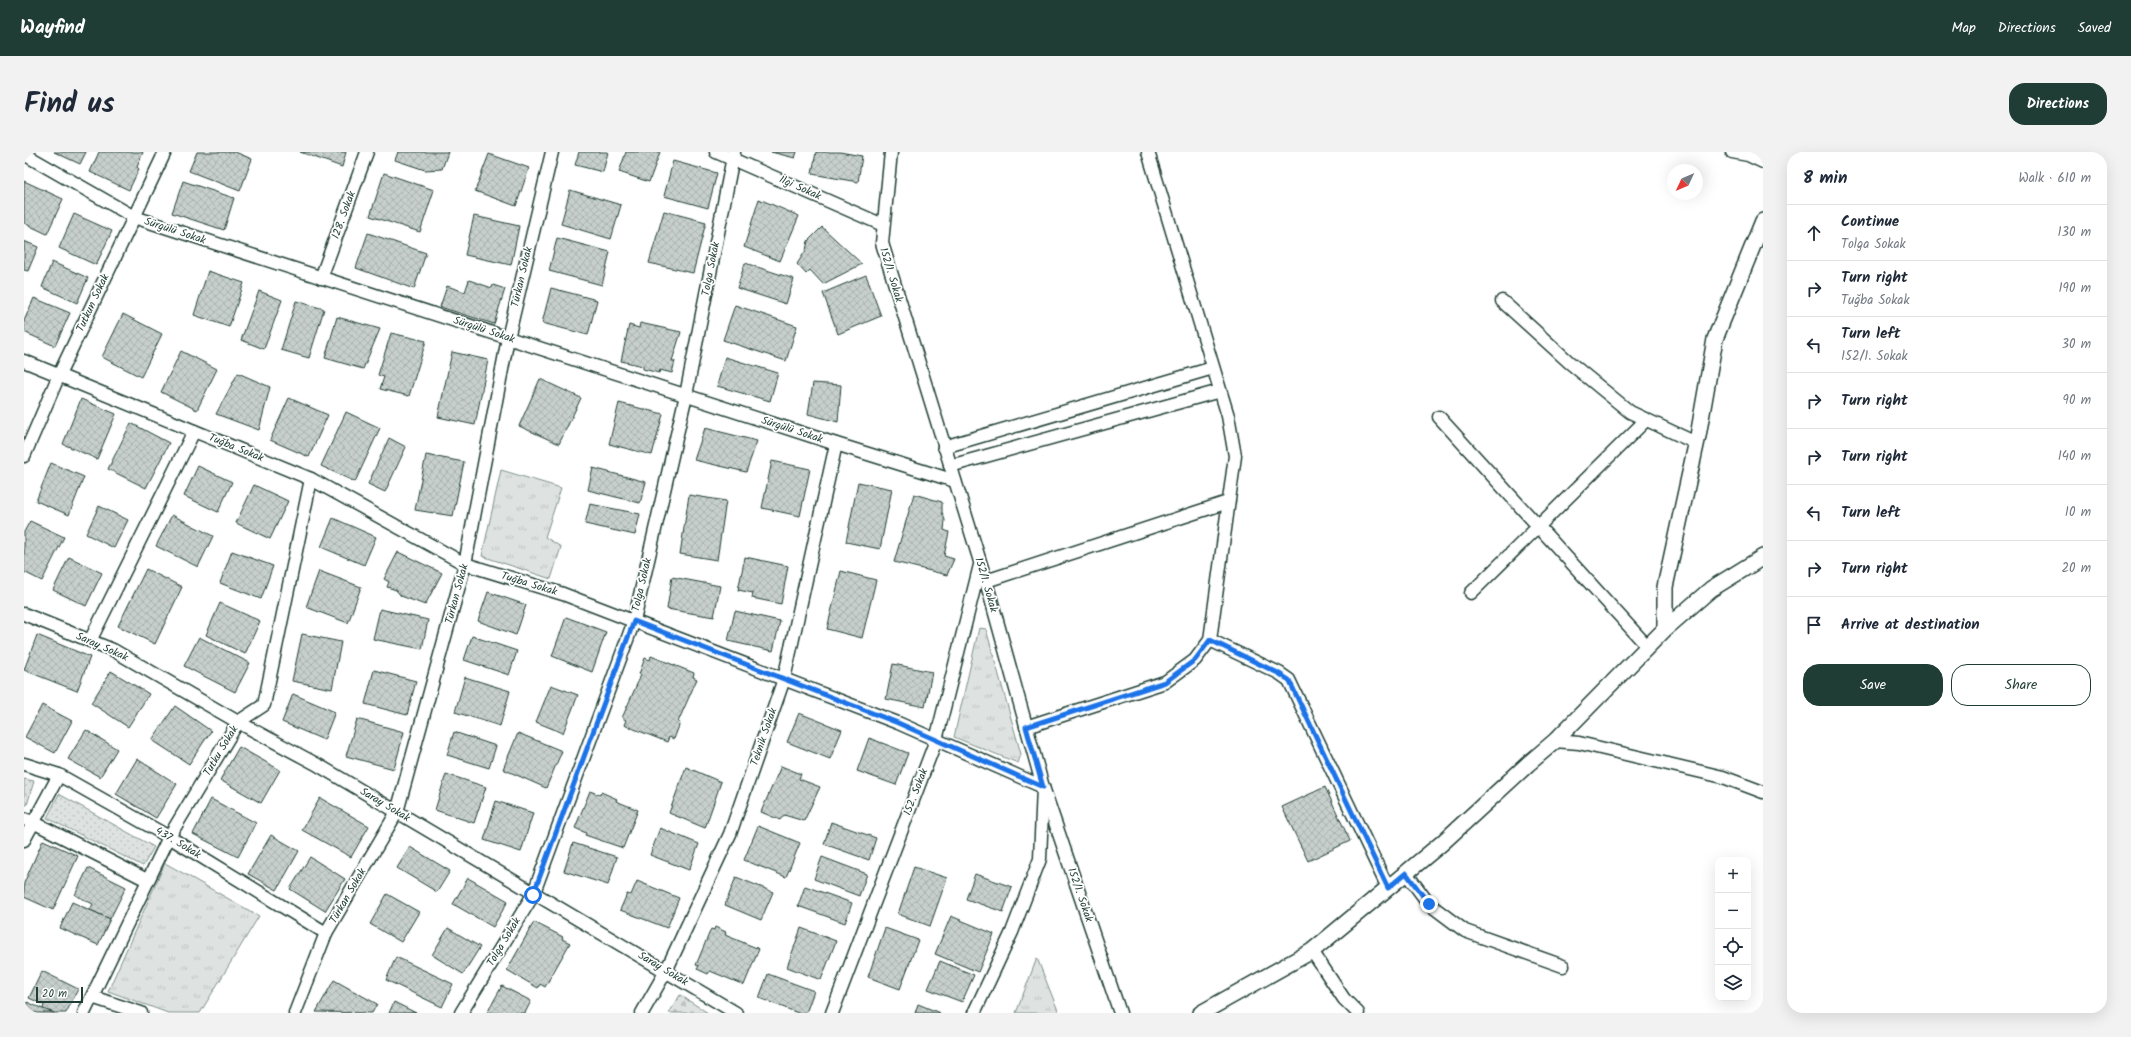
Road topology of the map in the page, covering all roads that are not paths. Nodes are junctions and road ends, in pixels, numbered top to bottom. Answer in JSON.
{"nodes":[{"id":1,"x":165,"y":152,"type":"edge"},
{"id":2,"x":367,"y":152,"type":"edge"},
{"id":3,"x":552,"y":152,"type":"edge"},
{"id":4,"x":716,"y":152,"type":"edge"},
{"id":5,"x":891,"y":152,"type":"edge"},
{"id":6,"x":1148,"y":152,"type":"edge"},
{"id":7,"x":1732,"y":152,"type":"edge"},
{"id":8,"x":24,"y":154,"type":"edge"},
{"id":9,"x":733,"y":156,"type":"edge"},
{"id":10,"x":1763,"y":162,"type":"edge"},
{"id":11,"x":134,"y":217,"type":"junction"},
{"id":12,"x":1763,"y":221,"type":"edge"},
{"id":13,"x":883,"y":225,"type":"junction"},
{"id":14,"x":321,"y":278,"type":"junction"},
{"id":15,"x":1502,"y":301,"type":"dead end"},
{"id":16,"x":508,"y":338,"type":"junction"},
{"id":17,"x":24,"y":361,"type":"edge"},
{"id":18,"x":1213,"y":368,"type":"junction"},
{"id":19,"x":59,"y":375,"type":"junction"},
{"id":20,"x":1220,"y":391,"type":"junction"},
{"id":21,"x":686,"y":395,"type":"junction"},
{"id":22,"x":1439,"y":417,"type":"dead end"},
{"id":23,"x":1646,"y":420,"type":"junction"},
{"id":24,"x":194,"y":431,"type":"junction"},
{"id":25,"x":836,"y":444,"type":"junction"},
{"id":26,"x":1696,"y":444,"type":"junction"},
{"id":27,"x":944,"y":447,"type":"junction"},
{"id":28,"x":24,"y":456,"type":"edge"},
{"id":29,"x":950,"y":466,"type":"junction"},
{"id":30,"x":311,"y":479,"type":"junction"},
{"id":31,"x":955,"y":481,"type":"junction"},
{"id":32,"x":1228,"y":502,"type":"junction"},
{"id":33,"x":1540,"y":527,"type":"junction"},
{"id":34,"x":1763,"y":557,"type":"edge"},
{"id":35,"x":466,"y":564,"type":"junction"},
{"id":36,"x":980,"y":565,"type":"junction"},
{"id":37,"x":986,"y":581,"type":"junction"},
{"id":38,"x":1471,"y":593,"type":"dead end"},
{"id":39,"x":24,"y":614,"type":"edge"},
{"id":40,"x":634,"y":621,"type":"junction"},
{"id":41,"x":1665,"y":629,"type":"junction"},
{"id":42,"x":1210,"y":640,"type":"junction"},
{"id":43,"x":90,"y":641,"type":"junction"},
{"id":44,"x":1648,"y":647,"type":"junction"},
{"id":45,"x":784,"y":679,"type":"junction"},
{"id":46,"x":238,"y":722,"type":"junction"},
{"id":47,"x":1026,"y":727,"type":"junction"},
{"id":48,"x":936,"y":740,"type":"junction"},
{"id":49,"x":1555,"y":742,"type":"junction"},
{"id":50,"x":24,"y":764,"type":"edge"},
{"id":51,"x":59,"y":775,"type":"junction"},
{"id":52,"x":1043,"y":787,"type":"junction"},
{"id":53,"x":1763,"y":792,"type":"edge"},
{"id":54,"x":397,"y":812,"type":"junction"},
{"id":55,"x":28,"y":820,"type":"edge"},
{"id":56,"x":169,"y":837,"type":"junction"},
{"id":57,"x":24,"y":840,"type":"edge"},
{"id":58,"x":1406,"y":873,"type":"junction"},
{"id":59,"x":147,"y":880,"type":"junction"},
{"id":60,"x":1388,"y":888,"type":"junction"},
{"id":61,"x":533,"y":895,"type":"junction"},
{"id":62,"x":326,"y":933,"type":"junction"},
{"id":63,"x":1312,"y":952,"type":"junction"},
{"id":64,"x":1563,"y":966,"type":"dead end"},
{"id":65,"x":666,"y":971,"type":"junction"},
{"id":66,"x":92,"y":997,"type":"junction"},
{"id":67,"x":84,"y":1013,"type":"edge"},
{"id":68,"x":141,"y":1013,"type":"edge"},
{"id":69,"x":295,"y":1013,"type":"edge"},
{"id":70,"x":461,"y":1013,"type":"edge"},
{"id":71,"x":642,"y":1013,"type":"edge"},
{"id":72,"x":736,"y":1013,"type":"edge"},
{"id":73,"x":832,"y":1013,"type":"edge"},
{"id":74,"x":974,"y":1013,"type":"edge"},
{"id":75,"x":1120,"y":1013,"type":"edge"},
{"id":76,"x":1201,"y":1013,"type":"edge"},
{"id":77,"x":1358,"y":1013,"type":"edge"}],
"edges":[{"from":1,"to":11,"type":"street","name":"Tutkun Sokak"},
{"from":2,"to":14,"type":"street","name":"128. Sokak"},
{"from":3,"to":16,"type":"street","name":"Türkan Sokak"},
{"from":4,"to":9,"type":"street","name":"İlgi Sokak"},
{"from":5,"to":13,"type":"street","name":"152/1. Sokak"},
{"from":6,"to":18,"type":"street"},
{"from":7,"to":10,"type":"street"},
{"from":8,"to":11,"type":"street","name":"Sürgülü Sokak"},
{"from":9,"to":13,"type":"street","name":"İlgi Sokak"},
{"from":9,"to":21,"type":"street","name":"Tolga Sokak"},
{"from":11,"to":14,"type":"street","name":"Sürgülü Sokak"},
{"from":11,"to":19,"type":"street","name":"Tutkun Sokak"},
{"from":12,"to":26,"type":"street"},
{"from":13,"to":27,"type":"street","name":"152/1. Sokak"},
{"from":14,"to":16,"type":"street","name":"Sürgülü Sokak"},
{"from":15,"to":23,"type":"street"},
{"from":16,"to":21,"type":"street","name":"Sürgülü Sokak"},
{"from":16,"to":35,"type":"street","name":"Türkan Sokak"},
{"from":17,"to":19,"type":"street","name":"Tuğba Sokak"},
{"from":18,"to":20,"type":"street"},
{"from":18,"to":27,"type":"street"},
{"from":19,"to":24,"type":"street","name":"Tuğba Sokak"},
{"from":19,"to":28,"type":"street","name":"Tutkun Sokak"},
{"from":20,"to":29,"type":"street"},
{"from":20,"to":32,"type":"street"},
{"from":21,"to":25,"type":"street","name":"Sürgülü Sokak"},
{"from":21,"to":40,"type":"street","name":"Tolga Sokak"},
{"from":22,"to":33,"type":"street"},
{"from":23,"to":26,"type":"street"},
{"from":23,"to":33,"type":"street"},
{"from":24,"to":30,"type":"street","name":"Tuğba Sokak"},
{"from":24,"to":43,"type":"street"},
{"from":25,"to":31,"type":"street","name":"Sürgülü Sokak"},
{"from":25,"to":45,"type":"street","name":"Teknik Sokak"},
{"from":26,"to":41,"type":"street"},
{"from":27,"to":29,"type":"street","name":"152/1. Sokak"},
{"from":29,"to":31,"type":"street","name":"152/1. Sokak"},
{"from":30,"to":35,"type":"street","name":"Tuğba Sokak"},
{"from":30,"to":46,"type":"street","name":"Tutku Sokak"},
{"from":31,"to":36,"type":"street","name":"152/1. Sokak"},
{"from":32,"to":37,"type":"street"},
{"from":32,"to":42,"type":"street"},
{"from":33,"to":38,"type":"street"},
{"from":33,"to":44,"type":"street"},
{"from":34,"to":41,"type":"street"},
{"from":35,"to":40,"type":"street","name":"Tuğba Sokak"},
{"from":35,"to":54,"type":"street","name":"Türkan Sokak"},
{"from":36,"to":37,"type":"street","name":"152/1. Sokak"},
{"from":36,"to":48,"type":"street","name":"152. Sokak"},
{"from":37,"to":47,"type":"street","name":"152/1. Sokak"},
{"from":39,"to":43,"type":"street","name":"Saray Sokak"},
{"from":40,"to":45,"type":"street","name":"Tuğba Sokak"},
{"from":40,"to":61,"type":"street","name":"Tolga Sokak"},
{"from":41,"to":44,"type":"street"},
{"from":42,"to":47,"type":"street"},
{"from":42,"to":60,"type":"street"},
{"from":43,"to":46,"type":"street","name":"Saray Sokak"},
{"from":44,"to":49,"type":"street"},
{"from":45,"to":48,"type":"street","name":"Tuğba Sokak"},
{"from":45,"to":65,"type":"street","name":"Teknik Sokak"},
{"from":46,"to":54,"type":"street","name":"Saray Sokak"},
{"from":46,"to":56,"type":"street","name":"Tutku Sokak"},
{"from":47,"to":52,"type":"street","name":"152/1. Sokak"},
{"from":48,"to":52,"type":"street","name":"Tuğba Sokak"},
{"from":48,"to":73,"type":"street","name":"152. Sokak"},
{"from":49,"to":53,"type":"street"},
{"from":49,"to":58,"type":"street"},
{"from":50,"to":51,"type":"street","name":"437. Sokak"},
{"from":51,"to":55,"type":"street"},
{"from":51,"to":56,"type":"street","name":"437. Sokak"},
{"from":52,"to":74,"type":"street"},
{"from":52,"to":75,"type":"street","name":"152/1. Sokak"},
{"from":54,"to":61,"type":"street","name":"Saray Sokak"},
{"from":54,"to":62,"type":"street","name":"Türkan Sokak"},
{"from":55,"to":57,"type":"street"},
{"from":55,"to":59,"type":"street"},
{"from":56,"to":59,"type":"street","name":"Tutku Sokak"},
{"from":56,"to":62,"type":"street","name":"437. Sokak"},
{"from":58,"to":60,"type":"street"},
{"from":58,"to":64,"type":"street"},
{"from":59,"to":66,"type":"street","name":"Tutku Sokak"},
{"from":60,"to":63,"type":"street"},
{"from":61,"to":65,"type":"street","name":"Saray Sokak"},
{"from":61,"to":70,"type":"street","name":"Tolga Sokak"},
{"from":62,"to":69,"type":"street","name":"Türkan Sokak"},
{"from":63,"to":76,"type":"street"},
{"from":63,"to":77,"type":"street"},
{"from":65,"to":71,"type":"street","name":"Teknik Sokak"},
{"from":65,"to":72,"type":"street","name":"Saray Sokak"},
{"from":66,"to":67,"type":"street","name":"Tutku Sokak"},
{"from":66,"to":68,"type":"street"}]}
